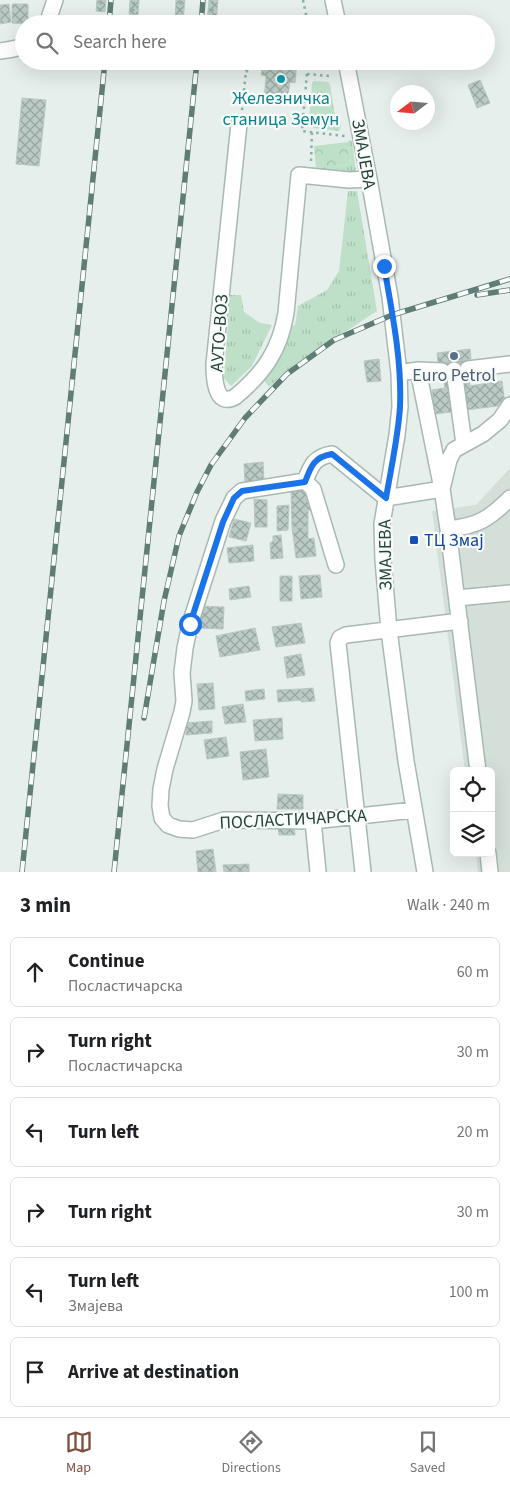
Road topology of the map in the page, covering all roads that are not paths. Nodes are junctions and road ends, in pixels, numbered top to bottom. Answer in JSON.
{"nodes":[{"id":1,"x":55,"y":0,"type":"edge"},
{"id":2,"x":333,"y":0,"type":"edge"},
{"id":3,"x":50,"y":15,"type":"edge"},
{"id":4,"x":336,"y":15,"type":"edge"},
{"id":5,"x":15,"y":48,"type":"edge"},
{"id":6,"x":0,"y":51,"type":"edge"},
{"id":7,"x":348,"y":70,"type":"edge"},
{"id":8,"x":238,"y":124,"type":"road end"},
{"id":9,"x":369,"y":180,"type":"junction"},
{"id":10,"x":510,"y":364,"type":"edge"},
{"id":11,"x":418,"y":370,"type":"junction"},
{"id":12,"x":455,"y":370,"type":"junction"},
{"id":13,"x":399,"y":373,"type":"junction"},
{"id":14,"x":510,"y":405,"type":"edge"},
{"id":15,"x":464,"y":444,"type":"junction"},
{"id":16,"x":305,"y":482,"type":"junction"},
{"id":17,"x":442,"y":489,"type":"junction"},
{"id":18,"x":386,"y":498,"type":"junction"},
{"id":19,"x":510,"y":498,"type":"edge"},
{"id":20,"x":448,"y":529,"type":"junction"},
{"id":21,"x":336,"y":565,"type":"dead end"},
{"id":22,"x":510,"y":593,"type":"edge"},
{"id":23,"x":457,"y":598,"type":"junction"},
{"id":24,"x":460,"y":621,"type":"junction"},
{"id":25,"x":389,"y":630,"type":"junction"},
{"id":26,"x":478,"y":767,"type":"edge"},
{"id":27,"x":414,"y":810,"type":"junction"},
{"id":28,"x":356,"y":817,"type":"junction"},
{"id":29,"x":313,"y":820,"type":"junction"},
{"id":30,"x":488,"y":857,"type":"edge"},
{"id":31,"x":318,"y":872,"type":"edge"},
{"id":32,"x":363,"y":872,"type":"edge"},
{"id":33,"x":425,"y":872,"type":"edge"},
{"id":34,"x":490,"y":872,"type":"edge"}],
"edges":[{"from":1,"to":3,"type":"street"},
{"from":2,"to":4,"type":"street"},
{"from":5,"to":6,"type":"street"},
{"from":7,"to":9,"type":"street","name":"ЗМАЈЕВА"},
{"from":8,"to":9,"type":"street","name":"АУТО-ВОЗ"},
{"from":9,"to":13,"type":"street","name":"ЗМАЈЕВА"},
{"from":10,"to":12,"type":"street"},
{"from":11,"to":12,"type":"street"},
{"from":11,"to":13,"type":"street"},
{"from":11,"to":17,"type":"street"},
{"from":12,"to":15,"type":"street"},
{"from":13,"to":18,"type":"street","name":"ЗМАЈЕВА"},
{"from":14,"to":15,"type":"street"},
{"from":15,"to":17,"type":"street"},
{"from":16,"to":18,"type":"street"},
{"from":16,"to":21,"type":"street"},
{"from":16,"to":29,"type":"street","name":"ПОСЛАСТИЧАРСКА"},
{"from":17,"to":18,"type":"street"},
{"from":17,"to":20,"type":"street"},
{"from":18,"to":25,"type":"street","name":"ЗМАЈЕВА"},
{"from":19,"to":20,"type":"street"},
{"from":20,"to":23,"type":"street"},
{"from":22,"to":23,"type":"street"},
{"from":23,"to":24,"type":"street"},
{"from":24,"to":25,"type":"street"},
{"from":24,"to":26,"type":"street"},
{"from":25,"to":27,"type":"street","name":"ЗМАЈЕВА"},
{"from":25,"to":28,"type":"street"},
{"from":27,"to":28,"type":"street","name":"ПОСЛАСТИЧАРСКА"},
{"from":27,"to":33,"type":"street","name":"ЗМАЈЕВА"},
{"from":28,"to":29,"type":"street","name":"ПОСЛАСТИЧАРСКА"},
{"from":28,"to":32,"type":"street"},
{"from":29,"to":31,"type":"street"},
{"from":30,"to":34,"type":"street"}]}
